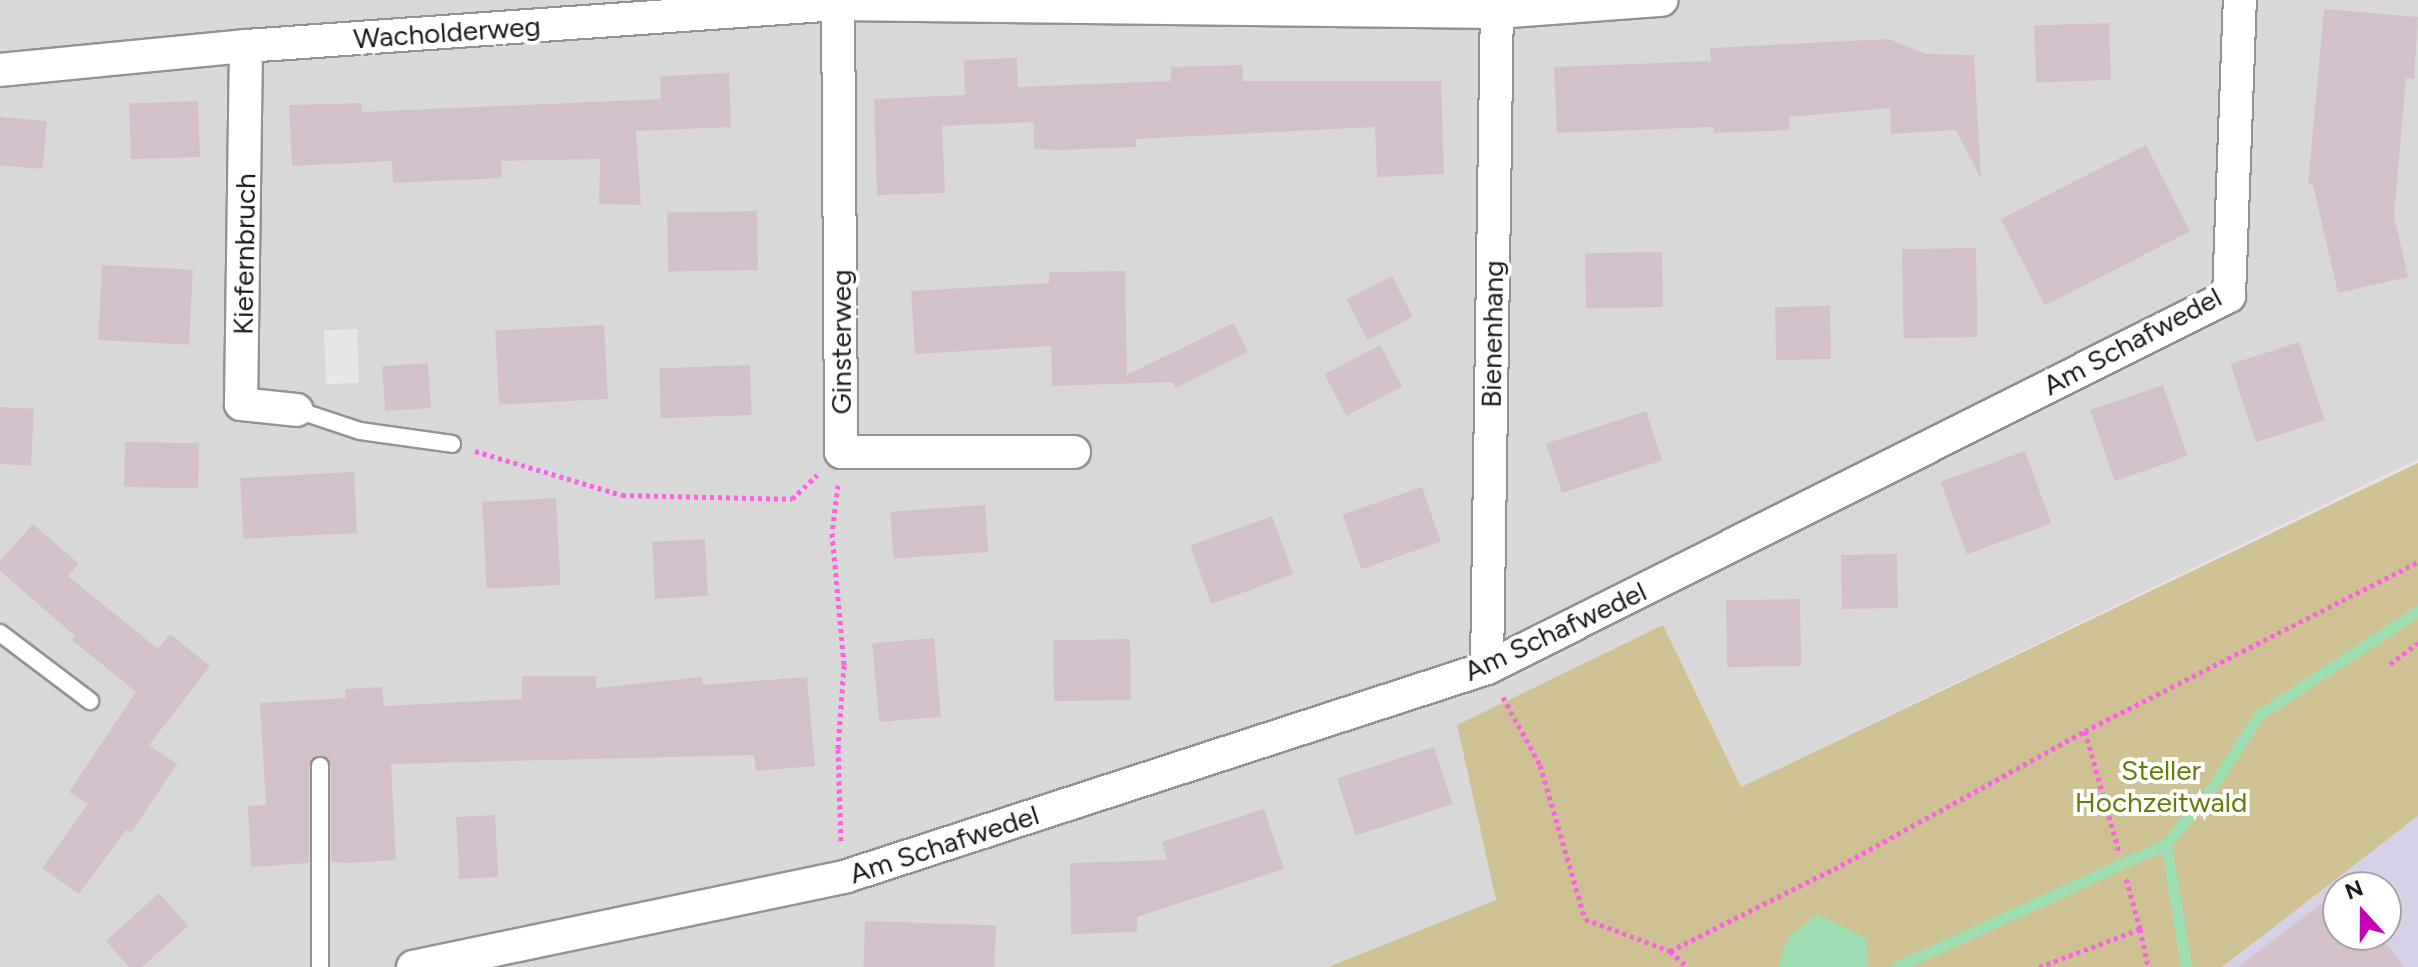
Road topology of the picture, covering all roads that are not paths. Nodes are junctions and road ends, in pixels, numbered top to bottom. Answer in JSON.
{"nodes":[{"id":1,"x":1662,"y":0,"type":"edge"},
{"id":2,"x":2240,"y":0,"type":"edge"},
{"id":3,"x":838,"y":2,"type":"edge"},
{"id":4,"x":1497,"y":6,"type":"edge"},
{"id":5,"x":246,"y":46,"type":"junction"},
{"id":6,"x":0,"y":70,"type":"edge"},
{"id":7,"x":297,"y":410,"type":"joint"},
{"id":8,"x":452,"y":444,"type":"road end"},
{"id":9,"x":1074,"y":452,"type":"dead end"},
{"id":10,"x":0,"y":633,"type":"edge"},
{"id":11,"x":1487,"y":668,"type":"junction"},
{"id":12,"x":90,"y":701,"type":"dead end"},
{"id":13,"x":320,"y":766,"type":"dead end"},
{"id":14,"x":320,"y":967,"type":"edge"},
{"id":15,"x":413,"y":967,"type":"edge"}],
"edges":[{"from":1,"to":4,"type":"street","name":"Wacholderweg"},
{"from":2,"to":11,"type":"street","name":"Am Schafwedel"},
{"from":3,"to":4,"type":"street","name":"Wacholderweg"},
{"from":3,"to":5,"type":"street","name":"Wacholderweg"},
{"from":3,"to":9,"type":"street","name":"Ginsterweg"},
{"from":4,"to":11,"type":"street","name":"Bienenhang"},
{"from":5,"to":6,"type":"street","name":"Wacholderweg"},
{"from":5,"to":7,"type":"street","name":"Kiefernbruch"},
{"from":7,"to":8,"type":"lane"},
{"from":10,"to":12,"type":"lane"},
{"from":11,"to":15,"type":"street","name":"Am Schafwedel"},
{"from":13,"to":14,"type":"lane"}]}
